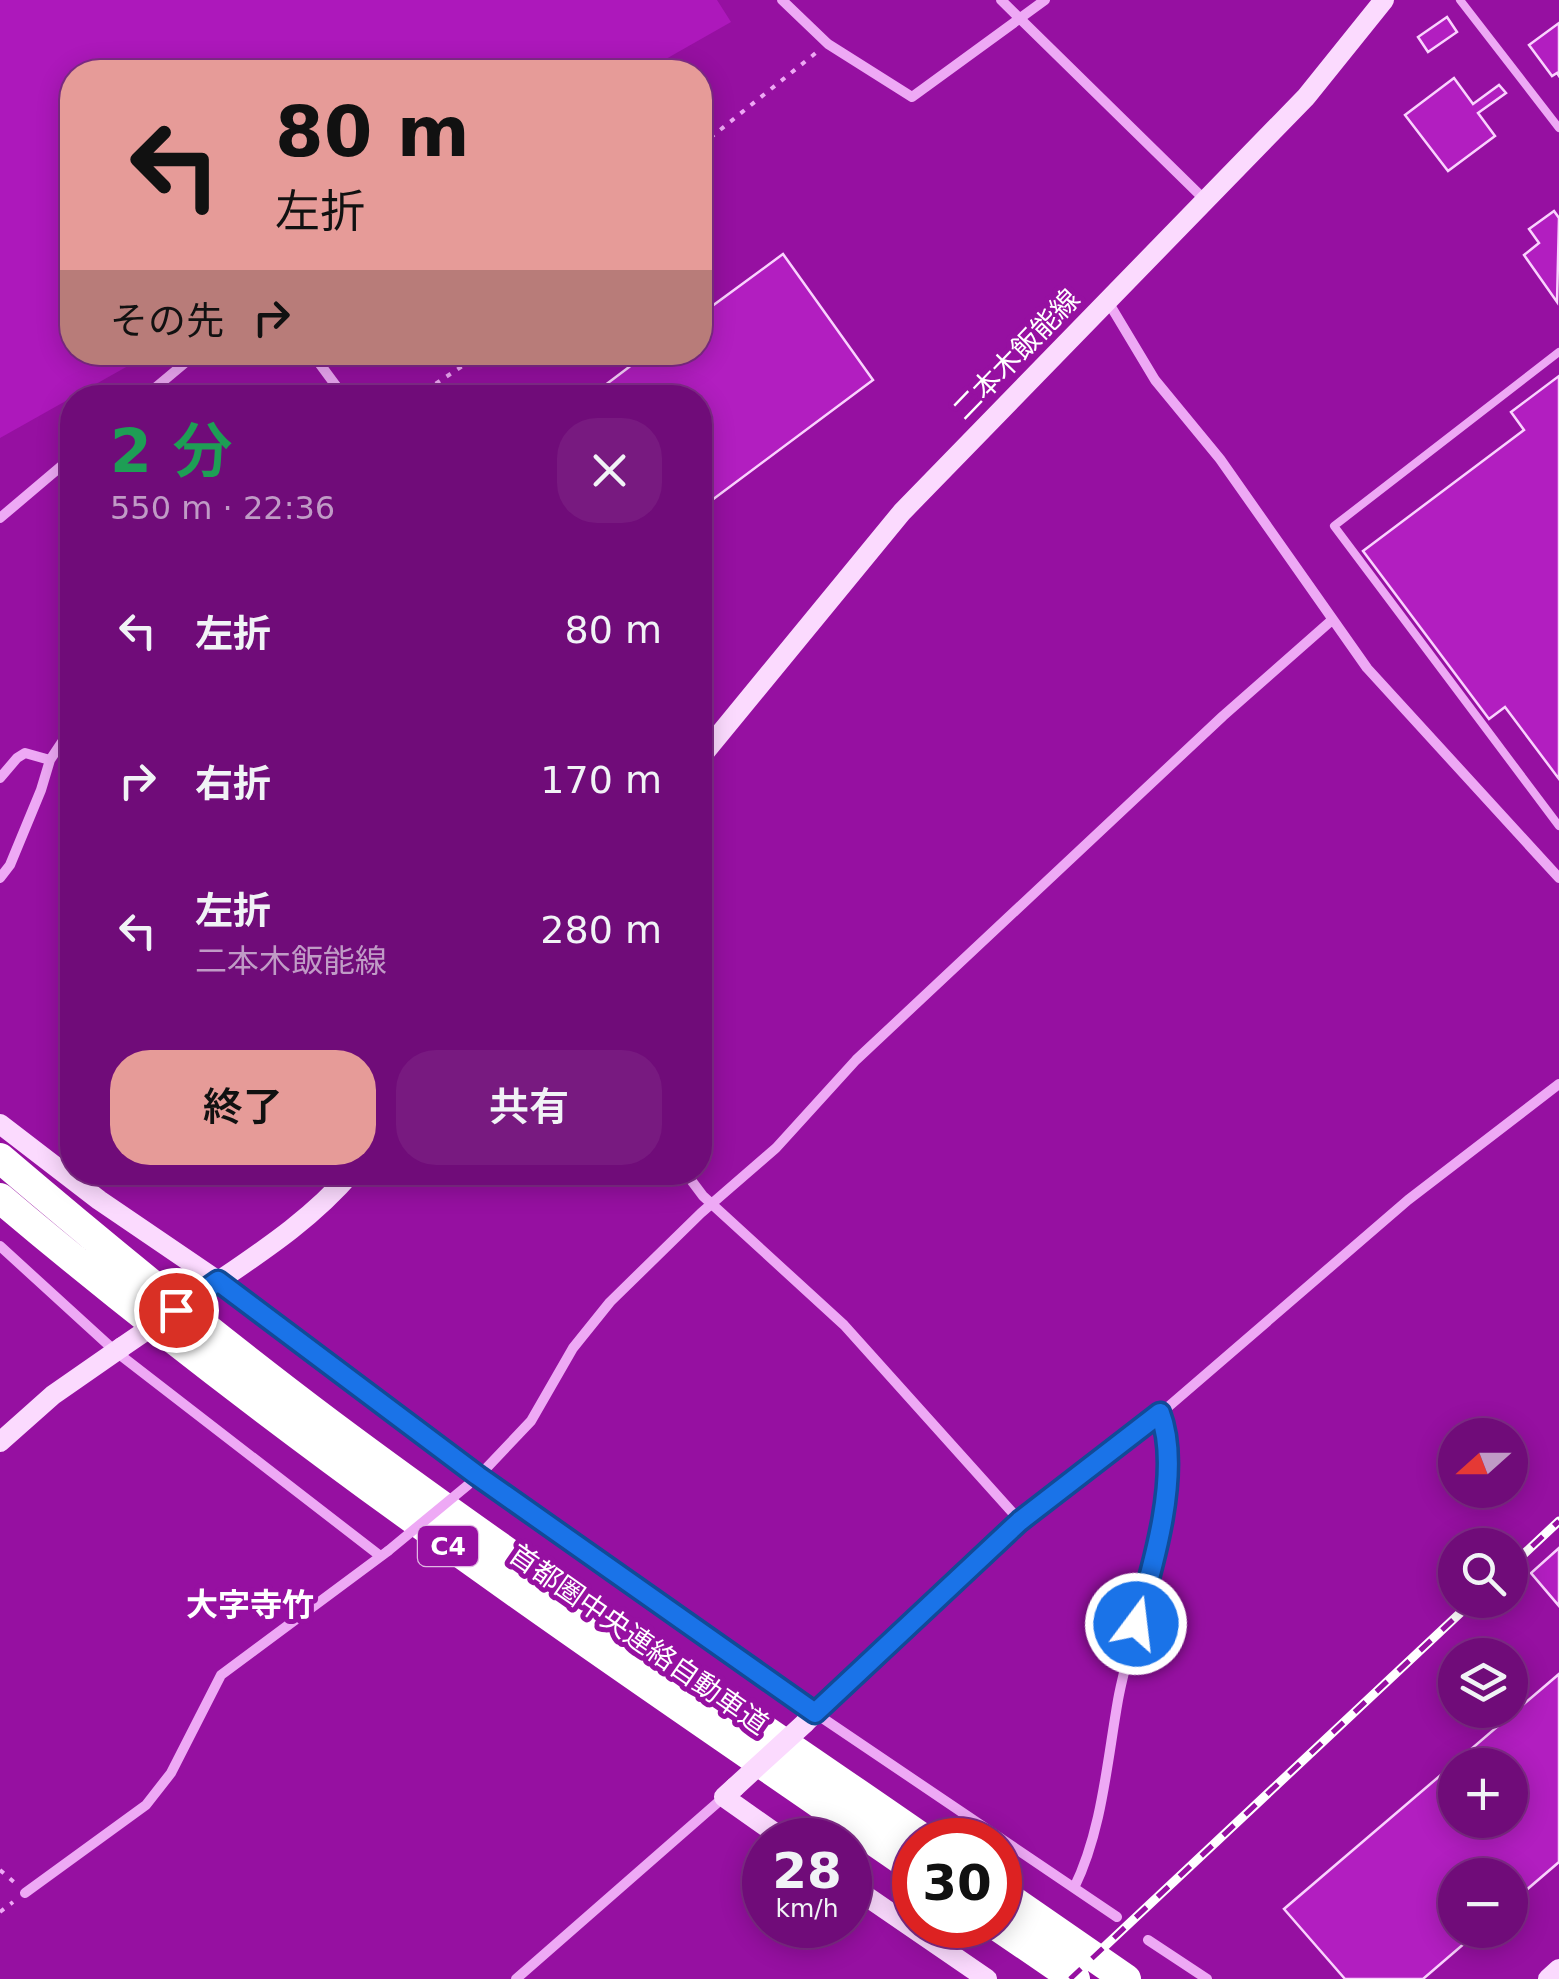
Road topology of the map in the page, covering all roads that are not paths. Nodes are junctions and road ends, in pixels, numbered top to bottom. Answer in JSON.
{"nodes":[{"id":1,"x":782,"y":0,"type":"edge"},
{"id":2,"x":1001,"y":0,"type":"edge"},
{"id":3,"x":1044,"y":0,"type":"edge"},
{"id":4,"x":1384,"y":0,"type":"edge"},
{"id":5,"x":1460,"y":0,"type":"edge"},
{"id":6,"x":1020,"y":18,"type":"junction"},
{"id":7,"x":1559,"y":128,"type":"edge"},
{"id":8,"x":1205,"y":200,"type":"junction"},
{"id":9,"x":1107,"y":299,"type":"junction"},
{"id":10,"x":1559,"y":352,"type":"edge"},
{"id":11,"x":182,"y":365,"type":"edge"},
{"id":12,"x":321,"y":365,"type":"edge"},
{"id":13,"x":159,"y":385,"type":"edge"},
{"id":14,"x":336,"y":385,"type":"edge"},
{"id":15,"x":60,"y":467,"type":"edge"},
{"id":16,"x":0,"y":518,"type":"edge"},
{"id":17,"x":1332,"y":620,"type":"junction"},
{"id":18,"x":712,"y":743,"type":"edge"},
{"id":19,"x":60,"y":745,"type":"edge"},
{"id":20,"x":50,"y":760,"type":"junction"},
{"id":21,"x":0,"y":778,"type":"edge"},
{"id":22,"x":1559,"y":826,"type":"edge"},
{"id":23,"x":0,"y":878,"type":"edge"},
{"id":24,"x":1559,"y":878,"type":"edge"},
{"id":25,"x":1559,"y":1084,"type":"edge"},
{"id":26,"x":0,"y":1124,"type":"edge"},
{"id":27,"x":0,"y":1158,"type":"edge"},
{"id":28,"x":60,"y":1172,"type":"edge"},
{"id":29,"x":77,"y":1185,"type":"edge"},
{"id":30,"x":340,"y":1185,"type":"edge"},
{"id":31,"x":697,"y":1185,"type":"edge"},
{"id":32,"x":0,"y":1198,"type":"edge"},
{"id":33,"x":714,"y":1204,"type":"junction"},
{"id":34,"x":0,"y":1246,"type":"edge"},
{"id":35,"x":211,"y":1286,"type":"junction"},
{"id":36,"x":119,"y":1349,"type":"junction"},
{"id":37,"x":1160,"y":1413,"type":"junction"},
{"id":38,"x":0,"y":1442,"type":"edge"},
{"id":39,"x":473,"y":1481,"type":"junction"},
{"id":40,"x":1020,"y":1521,"type":"junction"},
{"id":41,"x":384,"y":1553,"type":"junction"},
{"id":42,"x":810,"y":1718,"type":"junction"},
{"id":43,"x":729,"y":1792,"type":"junction"},
{"id":44,"x":759,"y":1818,"type":"edge"},
{"id":45,"x":893,"y":1818,"type":"edge"},
{"id":46,"x":892,"y":1853,"type":"edge"},
{"id":47,"x":1074,"y":1888,"type":"junction"},
{"id":48,"x":26,"y":1893,"type":"road end"},
{"id":49,"x":872,"y":1900,"type":"edge"},
{"id":50,"x":1022,"y":1907,"type":"edge"},
{"id":51,"x":1117,"y":1917,"type":"dead end"},
{"id":52,"x":1148,"y":1940,"type":"dead end"},
{"id":53,"x":1022,"y":1943,"type":"edge"},
{"id":54,"x":1559,"y":1970,"type":"edge"},
{"id":55,"x":516,"y":1979,"type":"edge"},
{"id":56,"x":987,"y":1979,"type":"edge"},
{"id":57,"x":1074,"y":1979,"type":"edge"},
{"id":58,"x":1126,"y":1979,"type":"edge"},
{"id":59,"x":1207,"y":1979,"type":"edge"},
{"id":60,"x":1548,"y":1979,"type":"edge"}],
"edges":[{"from":1,"to":6,"type":"street"},
{"from":2,"to":6,"type":"street"},
{"from":3,"to":6,"type":"street"},
{"from":4,"to":8,"type":"main road","name":"二本木飯能線"},
{"from":5,"to":7,"type":"lane"},
{"from":6,"to":8,"type":"street"},
{"from":8,"to":9,"type":"main road","name":"二本木飯能線"},
{"from":9,"to":17,"type":"street"},
{"from":9,"to":18,"type":"main road","name":"二本木飯能線"},
{"from":10,"to":22,"type":"lane"},
{"from":11,"to":13,"type":"street"},
{"from":12,"to":14,"type":"street"},
{"from":15,"to":16,"type":"street"},
{"from":17,"to":24,"type":"street"},
{"from":17,"to":33,"type":"street"},
{"from":19,"to":20,"type":"street"},
{"from":20,"to":21,"type":"street"},
{"from":20,"to":23,"type":"street"},
{"from":25,"to":37,"type":"street"},
{"from":26,"to":28,"type":"main road"},
{"from":27,"to":45,"type":"highway","name":"首都圏中央連絡自動車道","number":"C4"},
{"from":29,"to":35,"type":"main road"},
{"from":30,"to":35,"type":"main road"},
{"from":31,"to":33,"type":"street"},
{"from":32,"to":46,"type":"highway","name":"首都圏中央連絡自動車道","number":"C4"},
{"from":33,"to":39,"type":"street"},
{"from":33,"to":40,"type":"street"},
{"from":34,"to":36,"type":"street"},
{"from":35,"to":36,"type":"main road","bridge":true},
{"from":35,"to":39,"type":"main road"},
{"from":36,"to":38,"type":"main road"},
{"from":36,"to":41,"type":"street"},
{"from":37,"to":40,"type":"street"},
{"from":37,"to":47,"type":"street"},
{"from":39,"to":41,"type":"street","bridge":true},
{"from":39,"to":42,"type":"main road"},
{"from":40,"to":42,"type":"street"},
{"from":41,"to":48,"type":"street"},
{"from":42,"to":43,"type":"main road","bridge":true},
{"from":42,"to":47,"type":"street"},
{"from":43,"to":44,"type":"main road"},
{"from":43,"to":55,"type":"street"},
{"from":47,"to":51,"type":"street"},
{"from":49,"to":56,"type":"main road"},
{"from":50,"to":58,"type":"highway"},
{"from":52,"to":59,"type":"street"},
{"from":53,"to":57,"type":"highway"},
{"from":54,"to":60,"type":"main road"}]}
